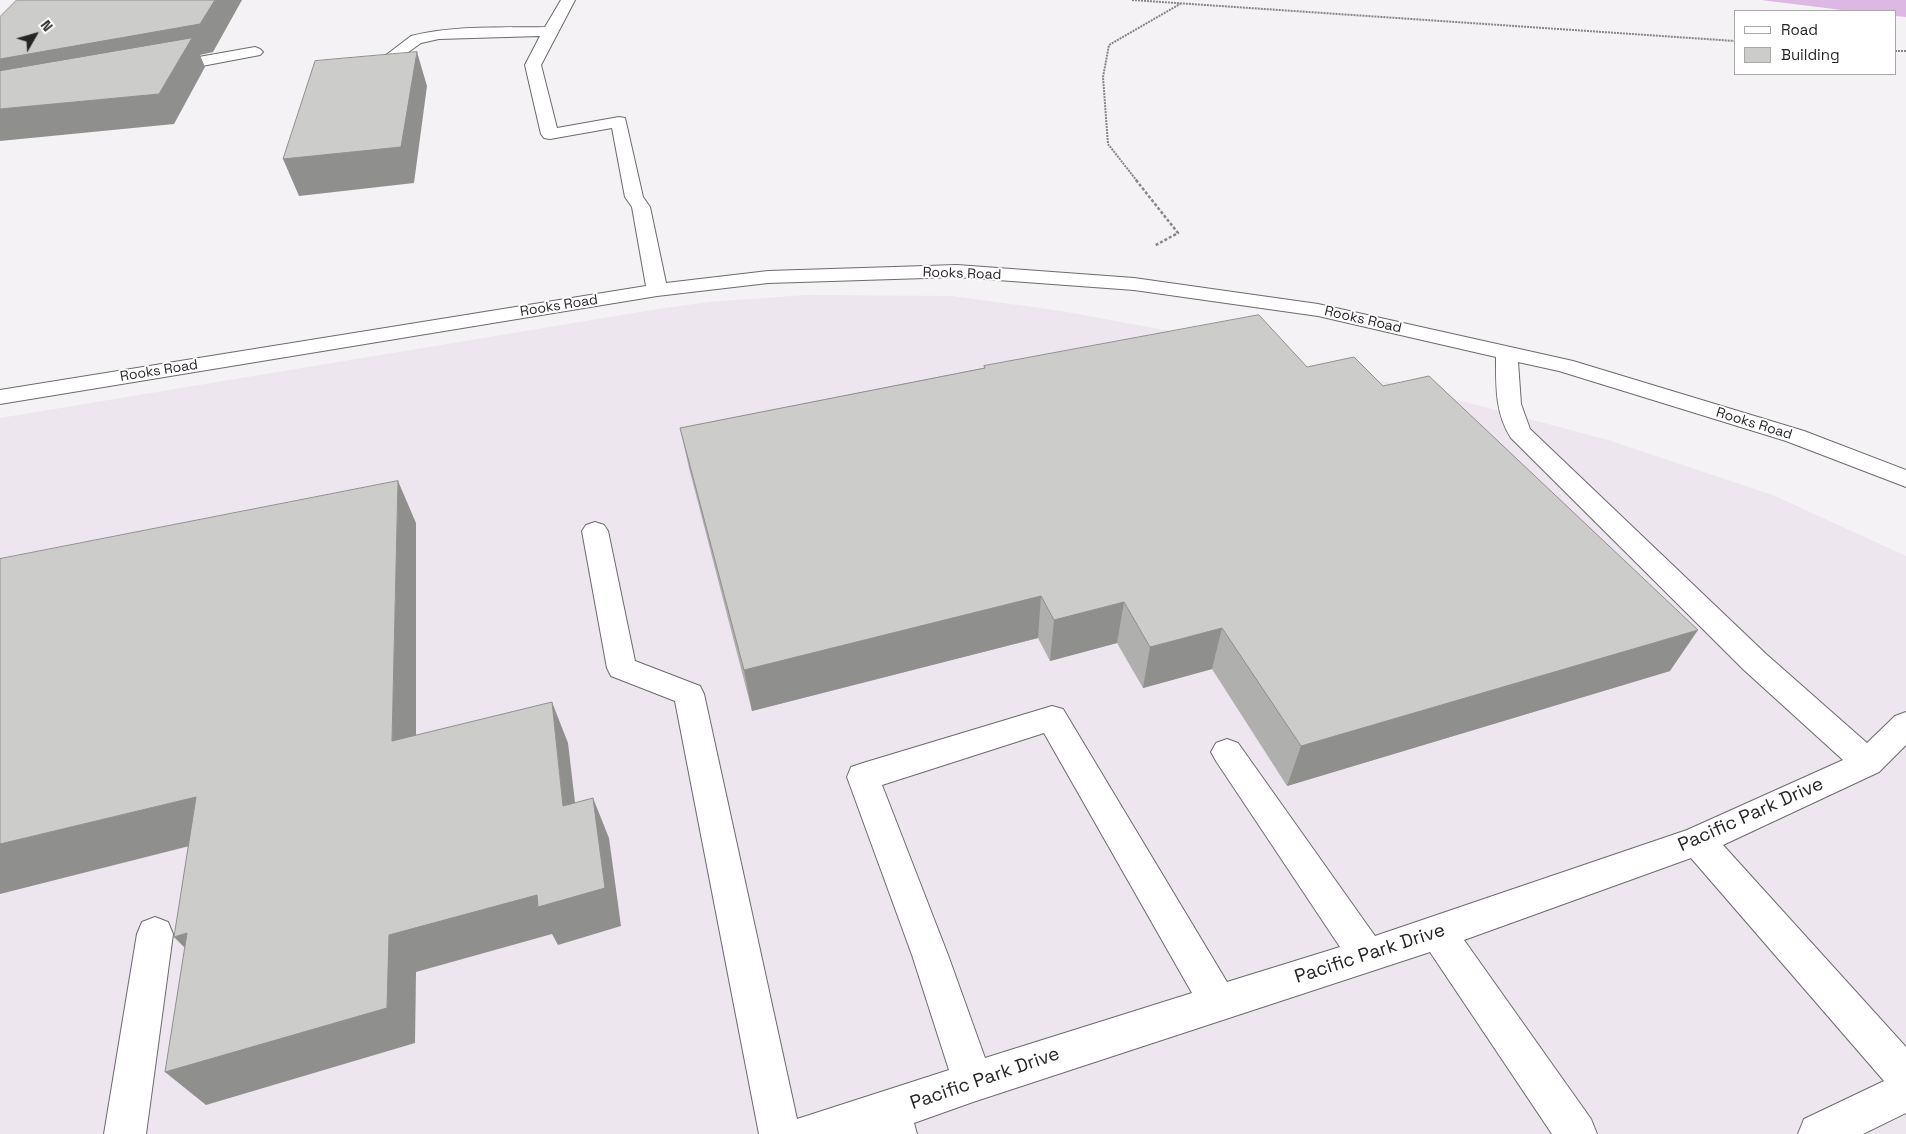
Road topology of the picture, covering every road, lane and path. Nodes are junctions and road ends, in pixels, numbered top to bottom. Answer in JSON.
{"nodes":[{"id":1,"x":568,"y":0,"type":"edge"},
{"id":2,"x":1132,"y":0,"type":"edge"},
{"id":3,"x":1180,"y":4,"type":"junction"},
{"id":4,"x":550,"y":30,"type":"junction"},
{"id":5,"x":1734,"y":41,"type":"edge"},
{"id":6,"x":255,"y":52,"type":"dead end"},
{"id":7,"x":381,"y":65,"type":"edge"},
{"id":8,"x":145,"y":71,"type":"edge"},
{"id":9,"x":1134,"y":284,"type":"junction"},
{"id":10,"x":657,"y":290,"type":"junction"},
{"id":11,"x":1507,"y":353,"type":"junction"},
{"id":12,"x":0,"y":397,"type":"edge"},
{"id":13,"x":1906,"y":479,"type":"edge"},
{"id":14,"x":595,"y":531,"type":"dead end"},
{"id":15,"x":1906,"y":725,"type":"edge"},
{"id":16,"x":1227,"y":752,"type":"dead end"},
{"id":17,"x":1868,"y":763,"type":"junction"},
{"id":18,"x":1697,"y":841,"type":"junction"},
{"id":19,"x":1438,"y":933,"type":"junction"},
{"id":20,"x":155,"y":934,"type":"dead end"},
{"id":21,"x":1367,"y":956,"type":"junction"},
{"id":22,"x":1218,"y":1003,"type":"junction"},
{"id":23,"x":1906,"y":1076,"type":"edge"},
{"id":24,"x":973,"y":1082,"type":"junction"},
{"id":25,"x":1906,"y":1092,"type":"edge"},
{"id":26,"x":893,"y":1123,"type":"edge"},
{"id":27,"x":125,"y":1134,"type":"edge"},
{"id":28,"x":780,"y":1134,"type":"edge"},
{"id":29,"x":811,"y":1134,"type":"edge"},
{"id":30,"x":1576,"y":1134,"type":"edge"},
{"id":31,"x":1819,"y":1134,"type":"edge"}],
"edges":[{"from":1,"to":4,"type":"street"},
{"from":2,"to":3,"type":"path"},
{"from":3,"to":5,"type":"path"},
{"from":3,"to":9,"type":"path"},
{"from":4,"to":7,"type":"street"},
{"from":4,"to":10,"type":"street"},
{"from":6,"to":8,"type":"street"},
{"from":9,"to":10,"type":"street","name":"Rooks Road"},
{"from":9,"to":11,"type":"street","name":"Rooks Road"},
{"from":10,"to":12,"type":"street","name":"Rooks Road"},
{"from":11,"to":13,"type":"street","name":"Rooks Road"},
{"from":11,"to":17,"type":"street"},
{"from":14,"to":28,"type":"street"},
{"from":15,"to":17,"type":"street","name":"Pacific Park Drive"},
{"from":16,"to":21,"type":"street"},
{"from":17,"to":18,"type":"street","name":"Pacific Park Drive"},
{"from":18,"to":19,"type":"street","name":"Pacific Park Drive"},
{"from":18,"to":23,"type":"street"},
{"from":19,"to":21,"type":"street","name":"Pacific Park Drive"},
{"from":19,"to":30,"type":"street"},
{"from":20,"to":27,"type":"street"},
{"from":21,"to":22,"type":"street","name":"Pacific Park Drive"},
{"from":22,"to":24,"type":"street","name":"Pacific Park Drive"},
{"from":22,"to":24,"type":"street"},
{"from":24,"to":26,"type":"street","name":"Pacific Park Drive"},
{"from":25,"to":31,"type":"street"},
{"from":26,"to":29,"type":"street","name":"Pacific Park Drive"}]}
